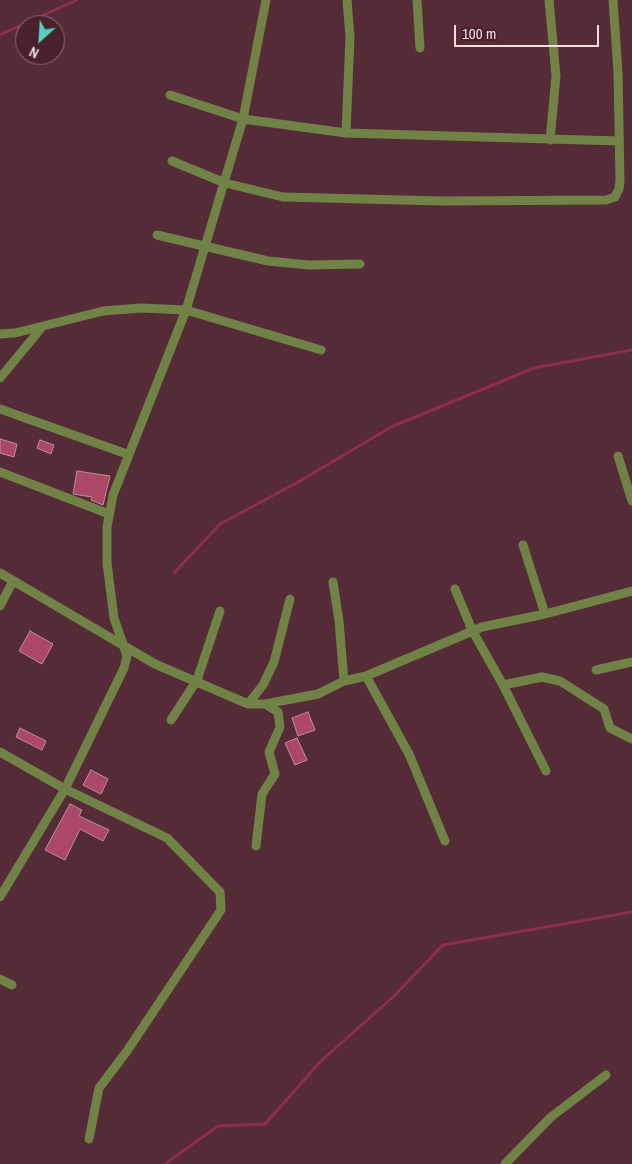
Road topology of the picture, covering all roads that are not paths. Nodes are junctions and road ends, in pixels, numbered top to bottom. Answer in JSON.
{"nodes":[{"id":1,"x":266,"y":0,"type":"edge"},
{"id":2,"x":347,"y":0,"type":"edge"},
{"id":3,"x":417,"y":0,"type":"edge"},
{"id":4,"x":549,"y":0,"type":"edge"},
{"id":5,"x":613,"y":0,"type":"edge"},
{"id":6,"x":420,"y":48,"type":"dead end"},
{"id":7,"x":170,"y":95,"type":"dead end"},
{"id":8,"x":243,"y":119,"type":"junction"},
{"id":9,"x":346,"y":133,"type":"junction"},
{"id":10,"x":550,"y":140,"type":"junction"},
{"id":11,"x":619,"y":141,"type":"junction"},
{"id":12,"x":172,"y":161,"type":"dead end"},
{"id":13,"x":225,"y":183,"type":"junction"},
{"id":14,"x":157,"y":235,"type":"dead end"},
{"id":15,"x":206,"y":246,"type":"junction"},
{"id":16,"x":360,"y":264,"type":"dead end"},
{"id":17,"x":186,"y":310,"type":"junction"},
{"id":18,"x":43,"y":326,"type":"junction"},
{"id":19,"x":0,"y":334,"type":"edge"},
{"id":20,"x":321,"y":350,"type":"dead end"},
{"id":21,"x":0,"y":378,"type":"edge"},
{"id":22,"x":0,"y":409,"type":"edge"},
{"id":23,"x":127,"y":454,"type":"junction"},
{"id":24,"x":618,"y":456,"type":"dead end"},
{"id":25,"x":0,"y":472,"type":"edge"},
{"id":26,"x":632,"y":501,"type":"edge"},
{"id":27,"x":109,"y":514,"type":"junction"},
{"id":28,"x":523,"y":545,"type":"dead end"},
{"id":29,"x":0,"y":573,"type":"edge"},
{"id":30,"x":13,"y":581,"type":"junction"},
{"id":31,"x":333,"y":582,"type":"dead end"},
{"id":32,"x":455,"y":589,"type":"dead end"},
{"id":33,"x":632,"y":591,"type":"edge"},
{"id":34,"x":290,"y":599,"type":"dead end"},
{"id":35,"x":0,"y":606,"type":"edge"},
{"id":36,"x":220,"y":611,"type":"dead end"},
{"id":37,"x":545,"y":614,"type":"junction"},
{"id":38,"x":472,"y":630,"type":"junction"},
{"id":39,"x":125,"y":646,"type":"junction"},
{"id":40,"x":632,"y":662,"type":"edge"},
{"id":41,"x":596,"y":670,"type":"dead end"},
{"id":42,"x":366,"y":676,"type":"junction"},
{"id":43,"x":197,"y":680,"type":"junction"},
{"id":44,"x":344,"y":681,"type":"junction"},
{"id":45,"x":503,"y":685,"type":"junction"},
{"id":46,"x":248,"y":704,"type":"junction"},
{"id":47,"x":265,"y":704,"type":"junction"},
{"id":48,"x":171,"y":720,"type":"dead end"},
{"id":49,"x":632,"y":739,"type":"edge"},
{"id":50,"x":0,"y":752,"type":"edge"},
{"id":51,"x":546,"y":771,"type":"dead end"},
{"id":52,"x":65,"y":789,"type":"junction"},
{"id":53,"x":445,"y":841,"type":"dead end"},
{"id":54,"x":256,"y":846,"type":"dead end"},
{"id":55,"x":0,"y":897,"type":"edge"},
{"id":56,"x":0,"y":979,"type":"edge"},
{"id":57,"x":12,"y":985,"type":"dead end"},
{"id":58,"x":606,"y":1075,"type":"dead end"},
{"id":59,"x":89,"y":1138,"type":"dead end"},
{"id":60,"x":505,"y":1164,"type":"edge"}],
"edges":[{"from":1,"to":8,"type":"street"},
{"from":2,"to":9,"type":"street"},
{"from":3,"to":6,"type":"street"},
{"from":4,"to":10,"type":"street"},
{"from":5,"to":11,"type":"street"},
{"from":7,"to":8,"type":"street"},
{"from":8,"to":9,"type":"street"},
{"from":8,"to":13,"type":"street"},
{"from":9,"to":10,"type":"street"},
{"from":10,"to":11,"type":"street"},
{"from":11,"to":13,"type":"street"},
{"from":12,"to":13,"type":"street"},
{"from":13,"to":15,"type":"street"},
{"from":14,"to":15,"type":"street"},
{"from":15,"to":16,"type":"street"},
{"from":15,"to":17,"type":"street"},
{"from":17,"to":18,"type":"street"},
{"from":17,"to":20,"type":"street"},
{"from":17,"to":23,"type":"street"},
{"from":18,"to":19,"type":"street"},
{"from":18,"to":21,"type":"street"},
{"from":22,"to":23,"type":"street"},
{"from":23,"to":27,"type":"street"},
{"from":24,"to":26,"type":"street"},
{"from":25,"to":27,"type":"street"},
{"from":27,"to":39,"type":"street"},
{"from":28,"to":37,"type":"street"},
{"from":29,"to":30,"type":"street"},
{"from":30,"to":35,"type":"street"},
{"from":30,"to":39,"type":"street"},
{"from":31,"to":44,"type":"street"},
{"from":32,"to":38,"type":"street"},
{"from":33,"to":37,"type":"street"},
{"from":34,"to":46,"type":"street"},
{"from":36,"to":43,"type":"street"},
{"from":37,"to":38,"type":"street"},
{"from":38,"to":42,"type":"street"},
{"from":38,"to":45,"type":"street"},
{"from":39,"to":43,"type":"street"},
{"from":39,"to":52,"type":"street"},
{"from":40,"to":41,"type":"street"},
{"from":42,"to":44,"type":"street"},
{"from":42,"to":53,"type":"street"},
{"from":43,"to":46,"type":"street"},
{"from":43,"to":48,"type":"street"},
{"from":44,"to":47,"type":"street"},
{"from":45,"to":49,"type":"street"},
{"from":45,"to":51,"type":"street"},
{"from":46,"to":47,"type":"street"},
{"from":47,"to":54,"type":"street"},
{"from":50,"to":52,"type":"street"},
{"from":52,"to":55,"type":"street"},
{"from":52,"to":59,"type":"street"},
{"from":56,"to":57,"type":"street"},
{"from":58,"to":60,"type":"street"}]}
